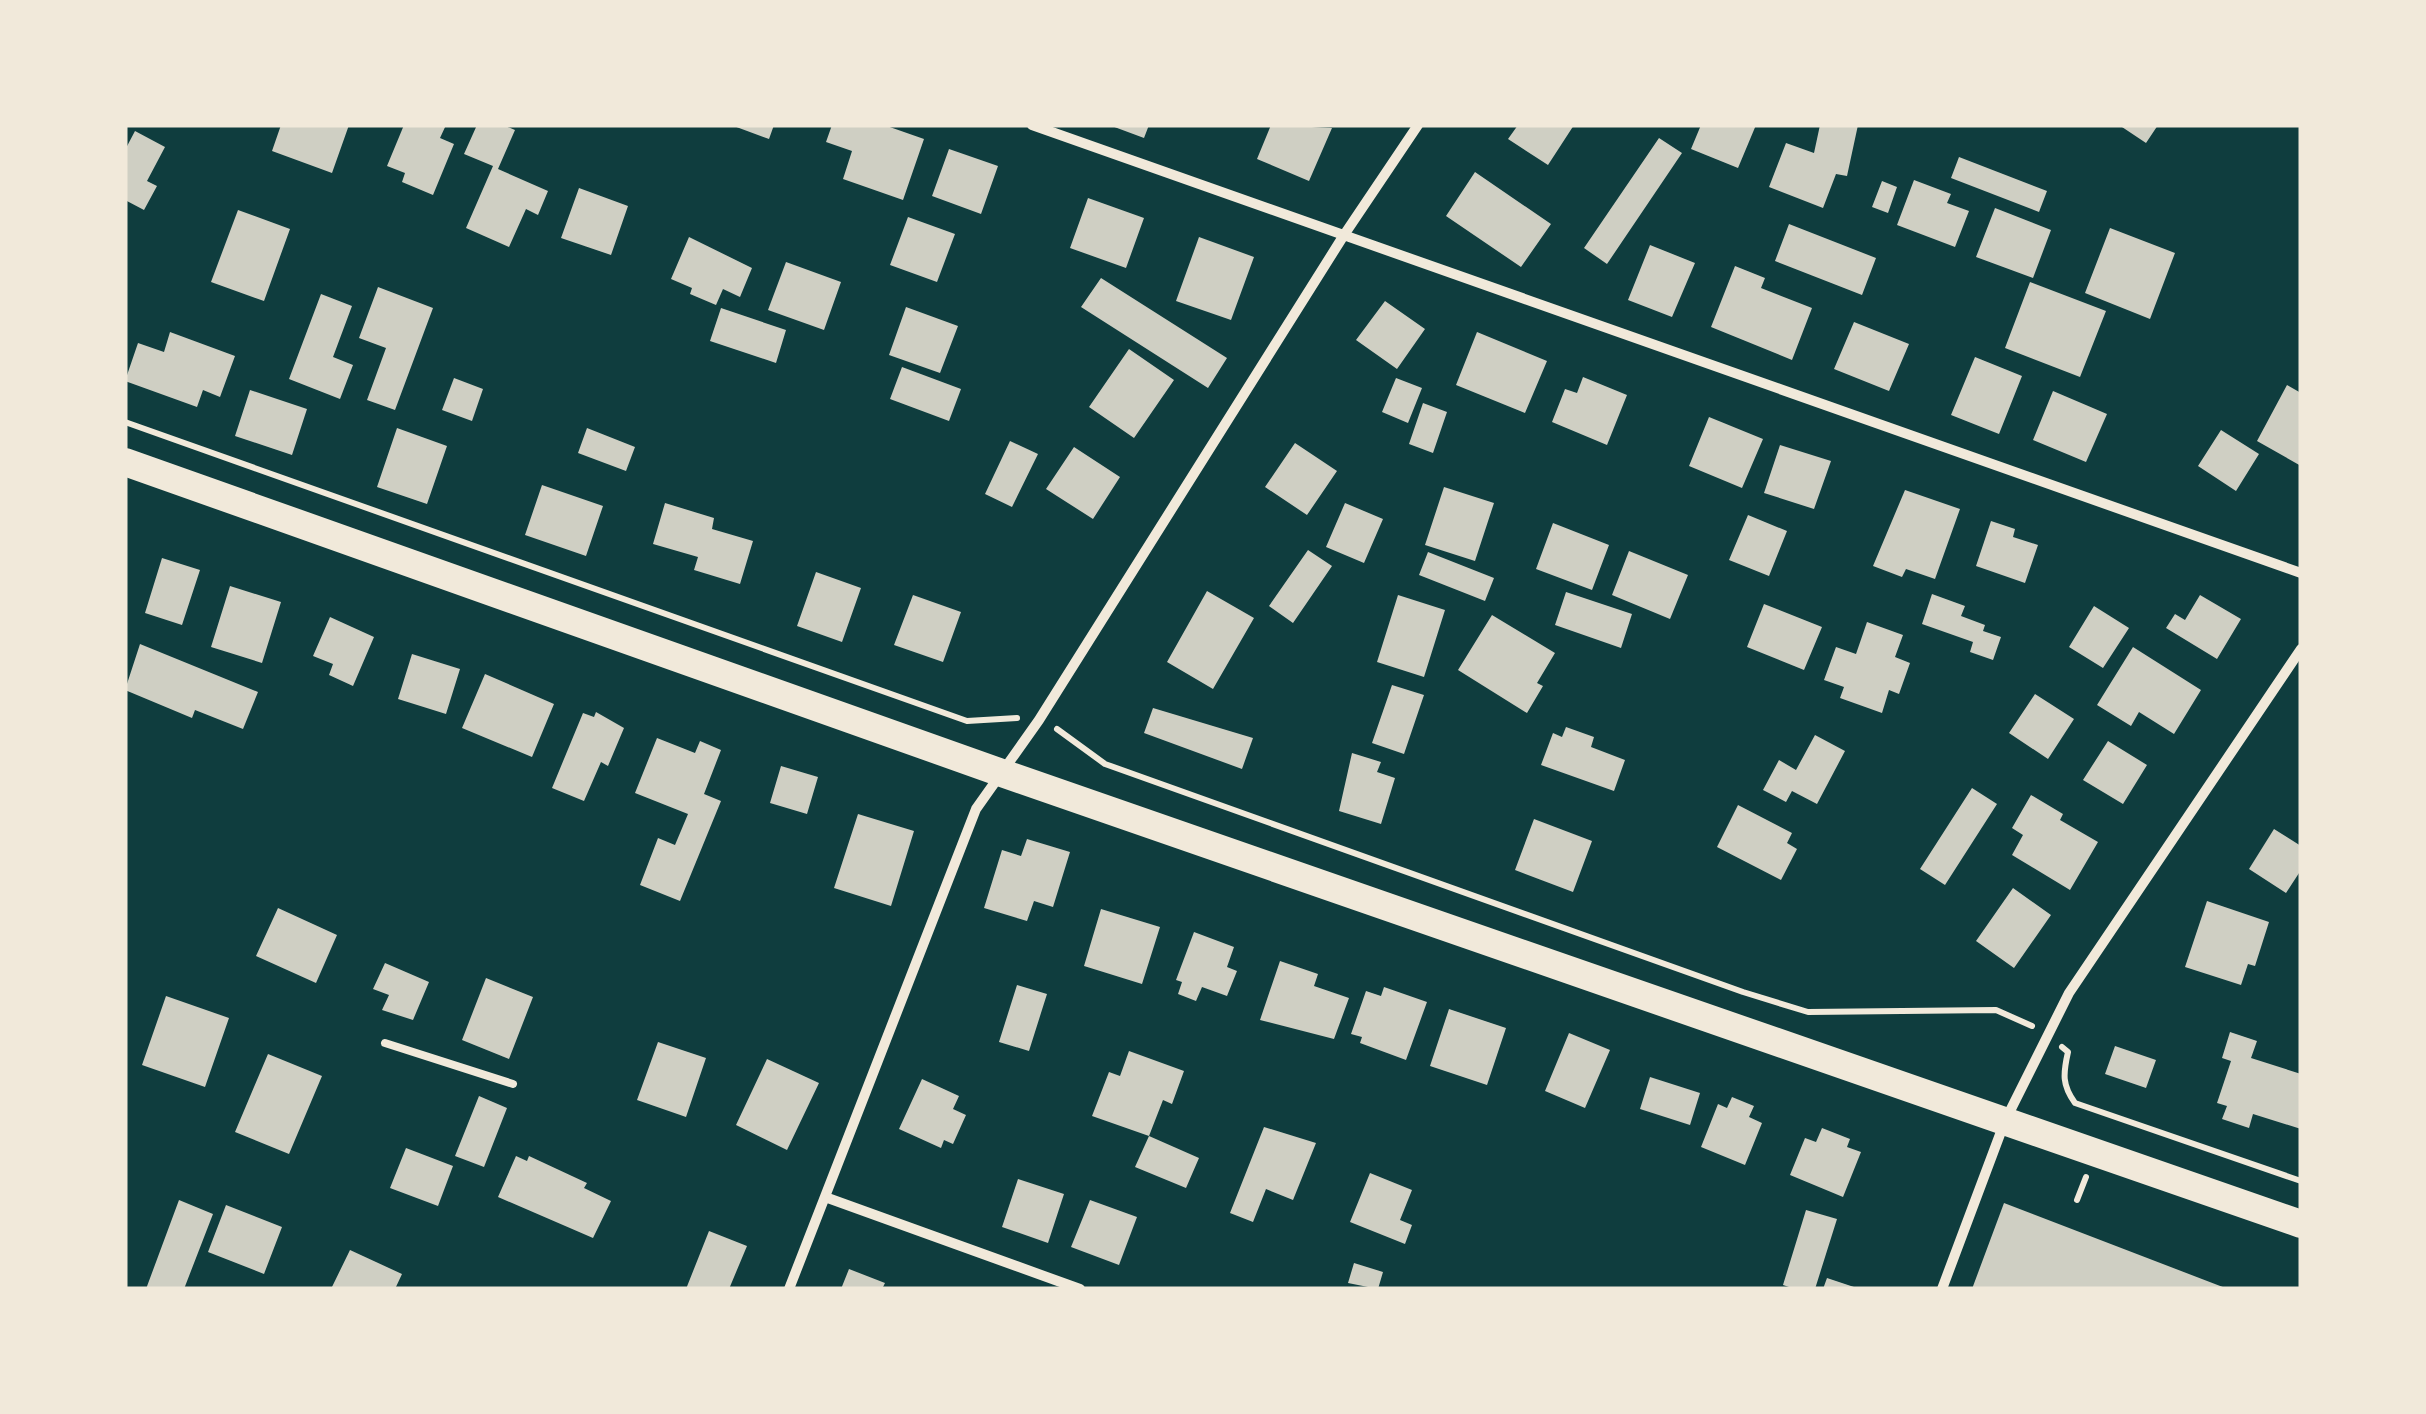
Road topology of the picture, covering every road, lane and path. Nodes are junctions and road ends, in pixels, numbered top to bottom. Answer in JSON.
{"nodes":[{"id":1,"x":1032,"y":125,"type":"edge"},
{"id":2,"x":1418,"y":125,"type":"edge"},
{"id":3,"x":1344,"y":235,"type":"junction"},
{"id":4,"x":125,"y":422,"type":"edge"},
{"id":5,"x":125,"y":462,"type":"edge"},
{"id":6,"x":2301,"y":572,"type":"edge"},
{"id":7,"x":2301,"y":649,"type":"edge"},
{"id":8,"x":1039,"y":720,"type":"junction"},
{"id":9,"x":999,"y":772,"type":"junction"},
{"id":10,"x":2047,"y":1032,"type":"junction"},
{"id":11,"x":385,"y":1043,"type":"dead end"},
{"id":12,"x":513,"y":1084,"type":"dead end"},
{"id":13,"x":2005,"y":1120,"type":"junction"},
{"id":14,"x":2301,"y":1181,"type":"edge"},
{"id":15,"x":825,"y":1198,"type":"junction"},
{"id":16,"x":2301,"y":1224,"type":"edge"},
{"id":17,"x":790,"y":1289,"type":"edge"},
{"id":18,"x":1080,"y":1289,"type":"edge"},
{"id":19,"x":1942,"y":1289,"type":"edge"}],
"edges":[{"from":1,"to":3,"type":"street"},
{"from":2,"to":3,"type":"street"},
{"from":3,"to":6,"type":"street"},
{"from":3,"to":8,"type":"street"},
{"from":4,"to":8,"type":"path"},
{"from":5,"to":9,"type":"highway"},
{"from":7,"to":10,"type":"street"},
{"from":8,"to":9,"type":"street"},
{"from":8,"to":10,"type":"path"},
{"from":9,"to":13,"type":"highway"},
{"from":9,"to":15,"type":"street"},
{"from":10,"to":13,"type":"street"},
{"from":10,"to":14,"type":"path"},
{"from":11,"to":12,"type":"lane"},
{"from":13,"to":16,"type":"highway"},
{"from":13,"to":19,"type":"street"},
{"from":15,"to":17,"type":"street"},
{"from":15,"to":18,"type":"street"}]}
